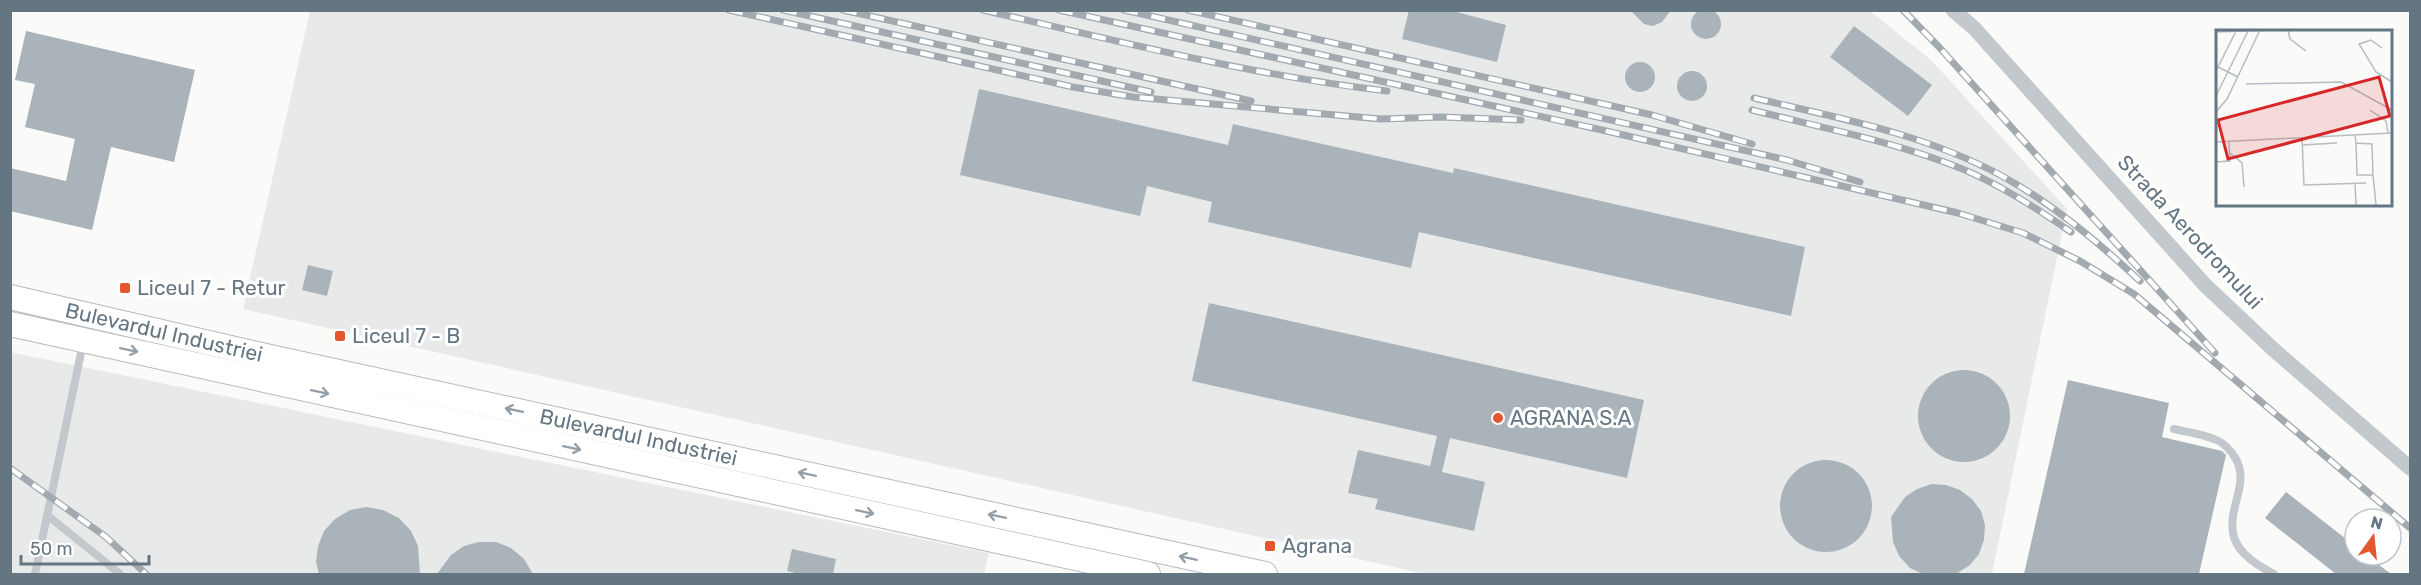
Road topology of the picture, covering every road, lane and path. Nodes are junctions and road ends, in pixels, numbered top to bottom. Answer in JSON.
{"nodes":[{"id":1,"x":1953,"y":10,"type":"edge"},
{"id":2,"x":10,"y":297,"type":"edge"},
{"id":3,"x":10,"y":324,"type":"edge"},
{"id":4,"x":86,"y":327,"type":"junction"},
{"id":5,"x":2174,"y":429,"type":"dead end"},
{"id":6,"x":2410,"y":468,"type":"edge"},
{"id":7,"x":47,"y":515,"type":"junction"},
{"id":8,"x":1108,"y":557,"type":"edge"},
{"id":9,"x":35,"y":574,"type":"edge"},
{"id":10,"x":120,"y":574,"type":"edge"},
{"id":11,"x":1148,"y":574,"type":"edge"},
{"id":12,"x":1265,"y":574,"type":"edge"},
{"id":13,"x":2274,"y":574,"type":"edge"}],
"edges":[{"from":1,"to":6,"type":"street","name":"Strada Aerodromului"},
{"from":2,"to":4,"type":"main road","name":"Bulevardul Industriei"},
{"from":3,"to":4,"type":"main road","name":"Bulevardul Industriei"},
{"from":4,"to":7,"type":"lane"},
{"from":4,"to":8,"type":"main road","name":"Bulevardul Industriei"},
{"from":5,"to":13,"type":"lane"},
{"from":7,"to":9,"type":"lane"},
{"from":7,"to":10,"type":"lane"},
{"from":8,"to":11,"type":"main road","name":"Bulevardul Industriei"},
{"from":12,"to":8,"type":"main road","name":"Bulevardul Industriei","one_way":true}]}
